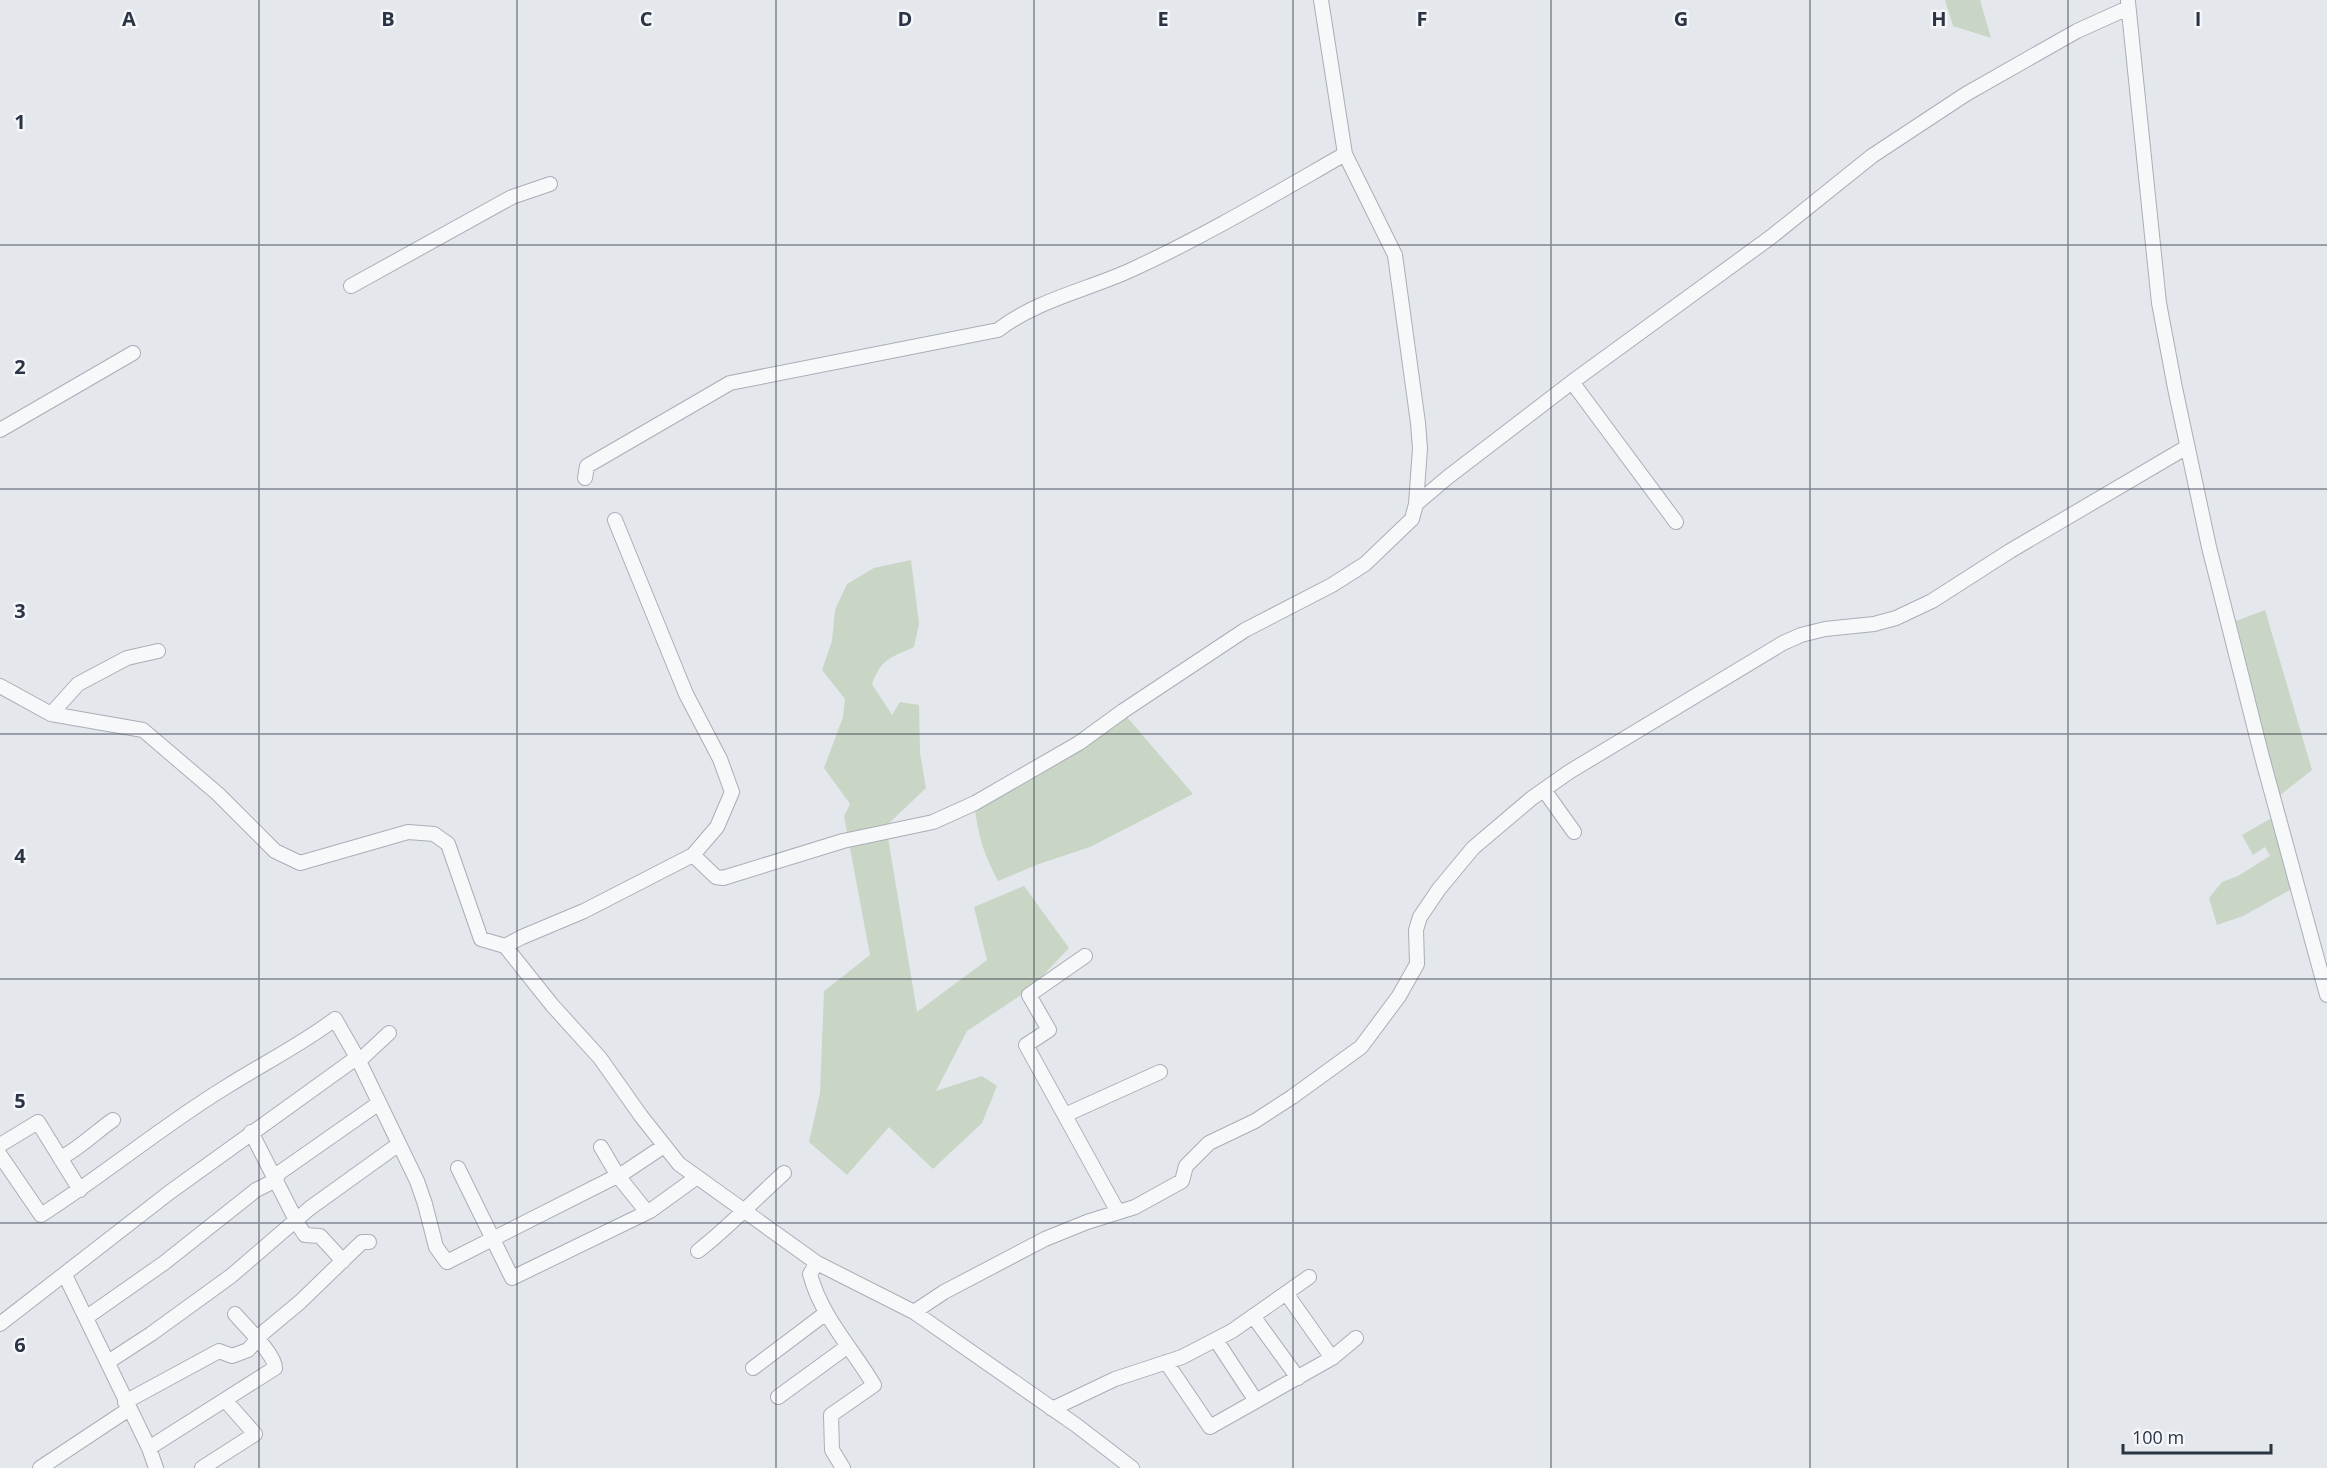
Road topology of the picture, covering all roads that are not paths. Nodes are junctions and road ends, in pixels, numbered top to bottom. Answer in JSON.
{"nodes":[{"id":1,"x":1321,"y":0,"type":"edge"},
{"id":2,"x":2128,"y":4,"type":"edge"},
{"id":3,"x":1345,"y":154,"type":"junction"},
{"id":4,"x":550,"y":184,"type":"dead end"},
{"id":5,"x":351,"y":286,"type":"dead end"},
{"id":6,"x":133,"y":353,"type":"dead end"},
{"id":7,"x":1572,"y":382,"type":"junction"},
{"id":8,"x":0,"y":430,"type":"edge"},
{"id":9,"x":2187,"y":447,"type":"junction"},
{"id":10,"x":585,"y":478,"type":"dead end"},
{"id":11,"x":1416,"y":504,"type":"junction"},
{"id":12,"x":615,"y":520,"type":"dead end"},
{"id":13,"x":1676,"y":522,"type":"dead end"},
{"id":14,"x":158,"y":651,"type":"dead end"},
{"id":15,"x":0,"y":686,"type":"edge"},
{"id":16,"x":51,"y":714,"type":"junction"},
{"id":17,"x":1544,"y":790,"type":"junction"},
{"id":18,"x":1574,"y":832,"type":"dead end"},
{"id":19,"x":693,"y":855,"type":"junction"},
{"id":20,"x":505,"y":946,"type":"junction"},
{"id":21,"x":1085,"y":956,"type":"dead end"},
{"id":22,"x":2327,"y":995,"type":"edge"},
{"id":23,"x":390,"y":1033,"type":"dead end"},
{"id":24,"x":359,"y":1061,"type":"junction"},
{"id":25,"x":1160,"y":1072,"type":"dead end"},
{"id":26,"x":380,"y":1103,"type":"junction"},
{"id":27,"x":1065,"y":1116,"type":"junction"},
{"id":28,"x":113,"y":1120,"type":"dead end"},
{"id":29,"x":251,"y":1132,"type":"junction"},
{"id":30,"x":399,"y":1144,"type":"junction"},
{"id":31,"x":0,"y":1145,"type":"edge"},
{"id":32,"x":664,"y":1146,"type":"junction"},
{"id":33,"x":601,"y":1147,"type":"dead end"},
{"id":34,"x":0,"y":1155,"type":"edge"},
{"id":35,"x":60,"y":1158,"type":"junction"},
{"id":36,"x":458,"y":1168,"type":"dead end"},
{"id":37,"x":784,"y":1173,"type":"dead end"},
{"id":38,"x":618,"y":1176,"type":"junction"},
{"id":39,"x":697,"y":1178,"type":"junction"},
{"id":40,"x":276,"y":1180,"type":"junction"},
{"id":41,"x":80,"y":1190,"type":"junction"},
{"id":42,"x":742,"y":1210,"type":"junction"},
{"id":43,"x":647,"y":1212,"type":"junction"},
{"id":44,"x":1118,"y":1212,"type":"junction"},
{"id":45,"x":296,"y":1221,"type":"junction"},
{"id":46,"x":492,"y":1238,"type":"junction"},
{"id":47,"x":369,"y":1242,"type":"dead end"},
{"id":48,"x":698,"y":1251,"type":"dead end"},
{"id":49,"x":343,"y":1261,"type":"junction"},
{"id":50,"x":817,"y":1263,"type":"junction"},
{"id":51,"x":65,"y":1275,"type":"junction"},
{"id":52,"x":1309,"y":1277,"type":"dead end"},
{"id":53,"x":1286,"y":1293,"type":"junction"},
{"id":54,"x":914,"y":1312,"type":"junction"},
{"id":55,"x":826,"y":1313,"type":"junction"},
{"id":56,"x":236,"y":1314,"type":"dead end"},
{"id":57,"x":87,"y":1317,"type":"junction"},
{"id":58,"x":1253,"y":1317,"type":"junction"},
{"id":59,"x":0,"y":1324,"type":"edge"},
{"id":60,"x":1356,"y":1338,"type":"dead end"},
{"id":61,"x":257,"y":1339,"type":"junction"},
{"id":62,"x":1216,"y":1340,"type":"junction"},
{"id":63,"x":848,"y":1346,"type":"junction"},
{"id":64,"x":1332,"y":1358,"type":"junction"},
{"id":65,"x":108,"y":1362,"type":"junction"},
{"id":66,"x":1167,"y":1362,"type":"junction"},
{"id":67,"x":753,"y":1368,"type":"dead end"},
{"id":68,"x":1298,"y":1378,"type":"junction"},
{"id":69,"x":778,"y":1397,"type":"dead end"},
{"id":70,"x":225,"y":1400,"type":"junction"},
{"id":71,"x":1256,"y":1401,"type":"junction"},
{"id":72,"x":127,"y":1406,"type":"junction"},
{"id":73,"x":1052,"y":1409,"type":"junction"},
{"id":74,"x":149,"y":1448,"type":"junction"},
{"id":75,"x":40,"y":1468,"type":"edge"},
{"id":76,"x":156,"y":1468,"type":"edge"},
{"id":77,"x":202,"y":1468,"type":"edge"},
{"id":78,"x":843,"y":1468,"type":"edge"},
{"id":79,"x":1132,"y":1468,"type":"edge"}],
"edges":[{"from":1,"to":3,"type":"street"},
{"from":2,"to":7,"type":"street"},
{"from":2,"to":9,"type":"street"},
{"from":3,"to":10,"type":"street"},
{"from":3,"to":11,"type":"street"},
{"from":4,"to":5,"type":"street"},
{"from":6,"to":8,"type":"street"},
{"from":7,"to":11,"type":"street"},
{"from":7,"to":13,"type":"street"},
{"from":9,"to":17,"type":"street"},
{"from":9,"to":22,"type":"street"},
{"from":11,"to":19,"type":"street"},
{"from":12,"to":19,"type":"street"},
{"from":14,"to":16,"type":"street"},
{"from":15,"to":16,"type":"street"},
{"from":16,"to":20,"type":"street"},
{"from":17,"to":18,"type":"street"},
{"from":17,"to":44,"type":"street"},
{"from":19,"to":20,"type":"street"},
{"from":20,"to":32,"type":"street"},
{"from":21,"to":27,"type":"street"},
{"from":23,"to":24,"type":"street"},
{"from":24,"to":26,"type":"street"},
{"from":24,"to":29,"type":"street"},
{"from":24,"to":41,"type":"street"},
{"from":25,"to":27,"type":"street"},
{"from":26,"to":30,"type":"street"},
{"from":26,"to":40,"type":"street"},
{"from":27,"to":44,"type":"street"},
{"from":28,"to":35,"type":"street"},
{"from":29,"to":40,"type":"street"},
{"from":29,"to":51,"type":"street"},
{"from":30,"to":45,"type":"street"},
{"from":30,"to":46,"type":"street"},
{"from":31,"to":35,"type":"street"},
{"from":32,"to":38,"type":"street"},
{"from":32,"to":39,"type":"street"},
{"from":33,"to":38,"type":"street"},
{"from":34,"to":41,"type":"street"},
{"from":35,"to":41,"type":"street"},
{"from":36,"to":46,"type":"street"},
{"from":37,"to":42,"type":"street"},
{"from":38,"to":43,"type":"street"},
{"from":38,"to":46,"type":"street"},
{"from":39,"to":42,"type":"street"},
{"from":39,"to":43,"type":"street"},
{"from":40,"to":45,"type":"street"},
{"from":40,"to":57,"type":"street"},
{"from":42,"to":48,"type":"street"},
{"from":42,"to":50,"type":"street"},
{"from":43,"to":46,"type":"street"},
{"from":44,"to":54,"type":"street"},
{"from":45,"to":49,"type":"street"},
{"from":45,"to":65,"type":"street"},
{"from":47,"to":49,"type":"street"},
{"from":49,"to":61,"type":"street"},
{"from":50,"to":54,"type":"street"},
{"from":50,"to":55,"type":"street"},
{"from":51,"to":57,"type":"street"},
{"from":51,"to":59,"type":"street"},
{"from":52,"to":53,"type":"street"},
{"from":53,"to":58,"type":"street"},
{"from":53,"to":64,"type":"street"},
{"from":54,"to":73,"type":"street"},
{"from":55,"to":63,"type":"street"},
{"from":55,"to":67,"type":"street"},
{"from":56,"to":61,"type":"street"},
{"from":57,"to":65,"type":"street"},
{"from":58,"to":62,"type":"street"},
{"from":58,"to":68,"type":"street"},
{"from":60,"to":64,"type":"street"},
{"from":61,"to":70,"type":"street"},
{"from":61,"to":72,"type":"street"},
{"from":62,"to":66,"type":"street"},
{"from":62,"to":71,"type":"street"},
{"from":63,"to":69,"type":"street"},
{"from":63,"to":78,"type":"street"},
{"from":64,"to":68,"type":"street"},
{"from":65,"to":72,"type":"street"},
{"from":66,"to":71,"type":"street"},
{"from":66,"to":73,"type":"street"},
{"from":68,"to":71,"type":"street"},
{"from":70,"to":74,"type":"street"},
{"from":70,"to":77,"type":"street"},
{"from":72,"to":74,"type":"street"},
{"from":72,"to":75,"type":"street"},
{"from":73,"to":79,"type":"street"},
{"from":74,"to":76,"type":"street"}]}
